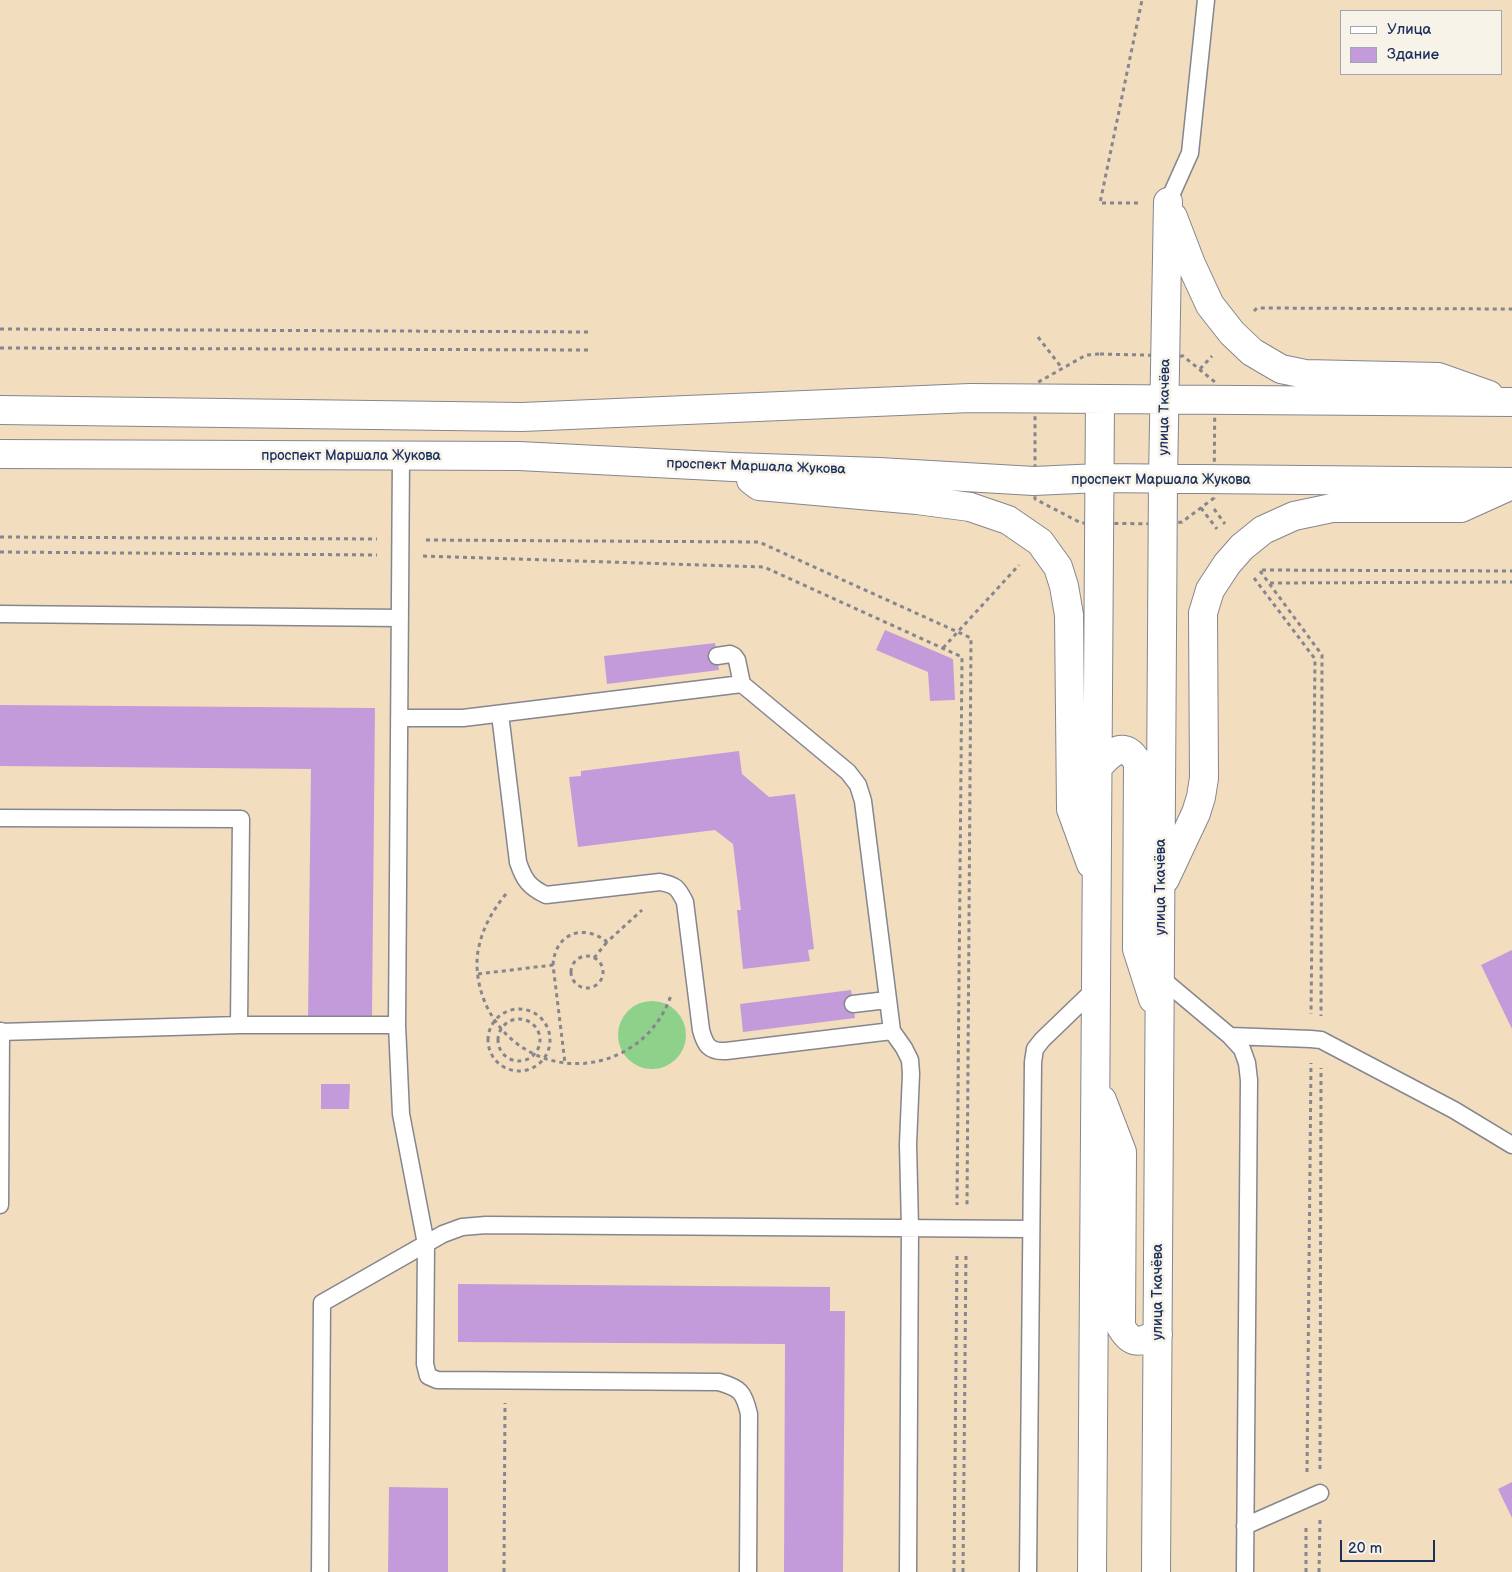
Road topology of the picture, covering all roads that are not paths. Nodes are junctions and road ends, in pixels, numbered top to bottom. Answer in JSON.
{"nodes":[{"id":1,"x":1206,"y":0,"type":"edge"},
{"id":2,"x":1168,"y":202,"type":"junction"},
{"id":3,"x":1100,"y":399,"type":"junction"},
{"id":4,"x":1164,"y":400,"type":"junction"},
{"id":5,"x":1511,"y":402,"type":"edge"},
{"id":6,"x":0,"y":410,"type":"edge"},
{"id":7,"x":0,"y":454,"type":"edge"},
{"id":8,"x":401,"y":456,"type":"junction"},
{"id":9,"x":733,"y":467,"type":"junction"},
{"id":10,"x":1099,"y":478,"type":"junction"},
{"id":11,"x":1163,"y":479,"type":"junction"},
{"id":12,"x":1512,"y":483,"type":"edge"},
{"id":13,"x":0,"y":614,"type":"edge"},
{"id":14,"x":400,"y":618,"type":"junction"},
{"id":15,"x":717,"y":656,"type":"dead end"},
{"id":16,"x":742,"y":684,"type":"junction"},
{"id":17,"x":500,"y":714,"type":"junction"},
{"id":18,"x":399,"y":718,"type":"junction"},
{"id":19,"x":1098,"y":767,"type":"junction"},
{"id":20,"x":0,"y":818,"type":"edge"},
{"id":21,"x":1097,"y":884,"type":"junction"},
{"id":22,"x":1161,"y":888,"type":"junction"},
{"id":23,"x":1161,"y":978,"type":"junction"},
{"id":24,"x":1097,"y":987,"type":"junction"},
{"id":25,"x":888,"y":1000,"type":"junction"},
{"id":26,"x":853,"y":1004,"type":"dead end"},
{"id":27,"x":1160,"y":1022,"type":"junction"},
{"id":28,"x":239,"y":1025,"type":"junction"},
{"id":29,"x":397,"y":1025,"type":"junction"},
{"id":30,"x":1,"y":1031,"type":"edge"},
{"id":31,"x":892,"y":1031,"type":"junction"},
{"id":32,"x":1230,"y":1036,"type":"junction"},
{"id":33,"x":1097,"y":1084,"type":"junction"},
{"id":34,"x":1512,"y":1145,"type":"edge"},
{"id":35,"x":0,"y":1205,"type":"edge"},
{"id":36,"x":910,"y":1228,"type":"junction"},
{"id":37,"x":1031,"y":1230,"type":"junction"},
{"id":38,"x":426,"y":1244,"type":"junction"},
{"id":39,"x":1158,"y":1334,"type":"junction"},
{"id":40,"x":1320,"y":1485,"type":"road end"},
{"id":41,"x":1245,"y":1526,"type":"junction"},
{"id":42,"x":320,"y":1572,"type":"edge"},
{"id":43,"x":748,"y":1572,"type":"edge"},
{"id":44,"x":908,"y":1572,"type":"edge"},
{"id":45,"x":1028,"y":1572,"type":"edge"},
{"id":46,"x":1092,"y":1572,"type":"edge"},
{"id":47,"x":1156,"y":1572,"type":"edge"},
{"id":48,"x":1244,"y":1572,"type":"edge"}],
"edges":[{"from":1,"to":2,"type":"lane"},
{"from":2,"to":4,"type":"street","name":"улица Ткачёва"},
{"from":2,"to":5,"type":"street"},
{"from":3,"to":4,"type":"street"},
{"from":3,"to":6,"type":"street"},
{"from":3,"to":10,"type":"street"},
{"from":4,"to":5,"type":"street"},
{"from":4,"to":11,"type":"street","name":"улица Ткачёва"},
{"from":7,"to":8,"type":"street","name":"проспект Маршала Жукова"},
{"from":8,"to":9,"type":"street","name":"проспект Маршала Жукова"},
{"from":8,"to":14,"type":"lane"},
{"from":9,"to":10,"type":"street","name":"проспект Маршала Жукова"},
{"from":9,"to":21,"type":"street"},
{"from":10,"to":11,"type":"street","name":"проспект Маршала Жукова"},
{"from":10,"to":19,"type":"street"},
{"from":11,"to":12,"type":"street","name":"проспект Маршала Жукова"},
{"from":11,"to":22,"type":"street","name":"улица Ткачёва"},
{"from":12,"to":22,"type":"street"},
{"from":13,"to":14,"type":"lane"},
{"from":14,"to":18,"type":"lane"},
{"from":15,"to":16,"type":"lane"},
{"from":16,"to":17,"type":"lane"},
{"from":16,"to":25,"type":"lane"},
{"from":17,"to":18,"type":"lane"},
{"from":17,"to":31,"type":"lane"},
{"from":18,"to":29,"type":"lane"},
{"from":19,"to":21,"type":"street"},
{"from":19,"to":27,"type":"street"},
{"from":20,"to":28,"type":"lane"},
{"from":21,"to":24,"type":"street"},
{"from":22,"to":23,"type":"street","name":"улица Ткачёва"},
{"from":23,"to":27,"type":"street","name":"улица Ткачёва"},
{"from":23,"to":32,"type":"lane"},
{"from":24,"to":33,"type":"street"},
{"from":24,"to":37,"type":"lane"},
{"from":25,"to":26,"type":"lane"},
{"from":25,"to":31,"type":"lane"},
{"from":27,"to":39,"type":"street","name":"улица Ткачёва"},
{"from":28,"to":29,"type":"lane"},
{"from":28,"to":30,"type":"lane"},
{"from":29,"to":38,"type":"lane"},
{"from":30,"to":35,"type":"lane"},
{"from":31,"to":36,"type":"lane"},
{"from":32,"to":34,"type":"lane"},
{"from":32,"to":41,"type":"lane"},
{"from":33,"to":39,"type":"street"},
{"from":33,"to":46,"type":"street"},
{"from":36,"to":37,"type":"lane"},
{"from":36,"to":38,"type":"lane"},
{"from":36,"to":44,"type":"lane"},
{"from":37,"to":45,"type":"lane"},
{"from":38,"to":42,"type":"lane"},
{"from":38,"to":43,"type":"lane"},
{"from":39,"to":47,"type":"street","name":"улица Ткачёва"},
{"from":40,"to":41,"type":"lane"},
{"from":41,"to":48,"type":"lane"}]}
